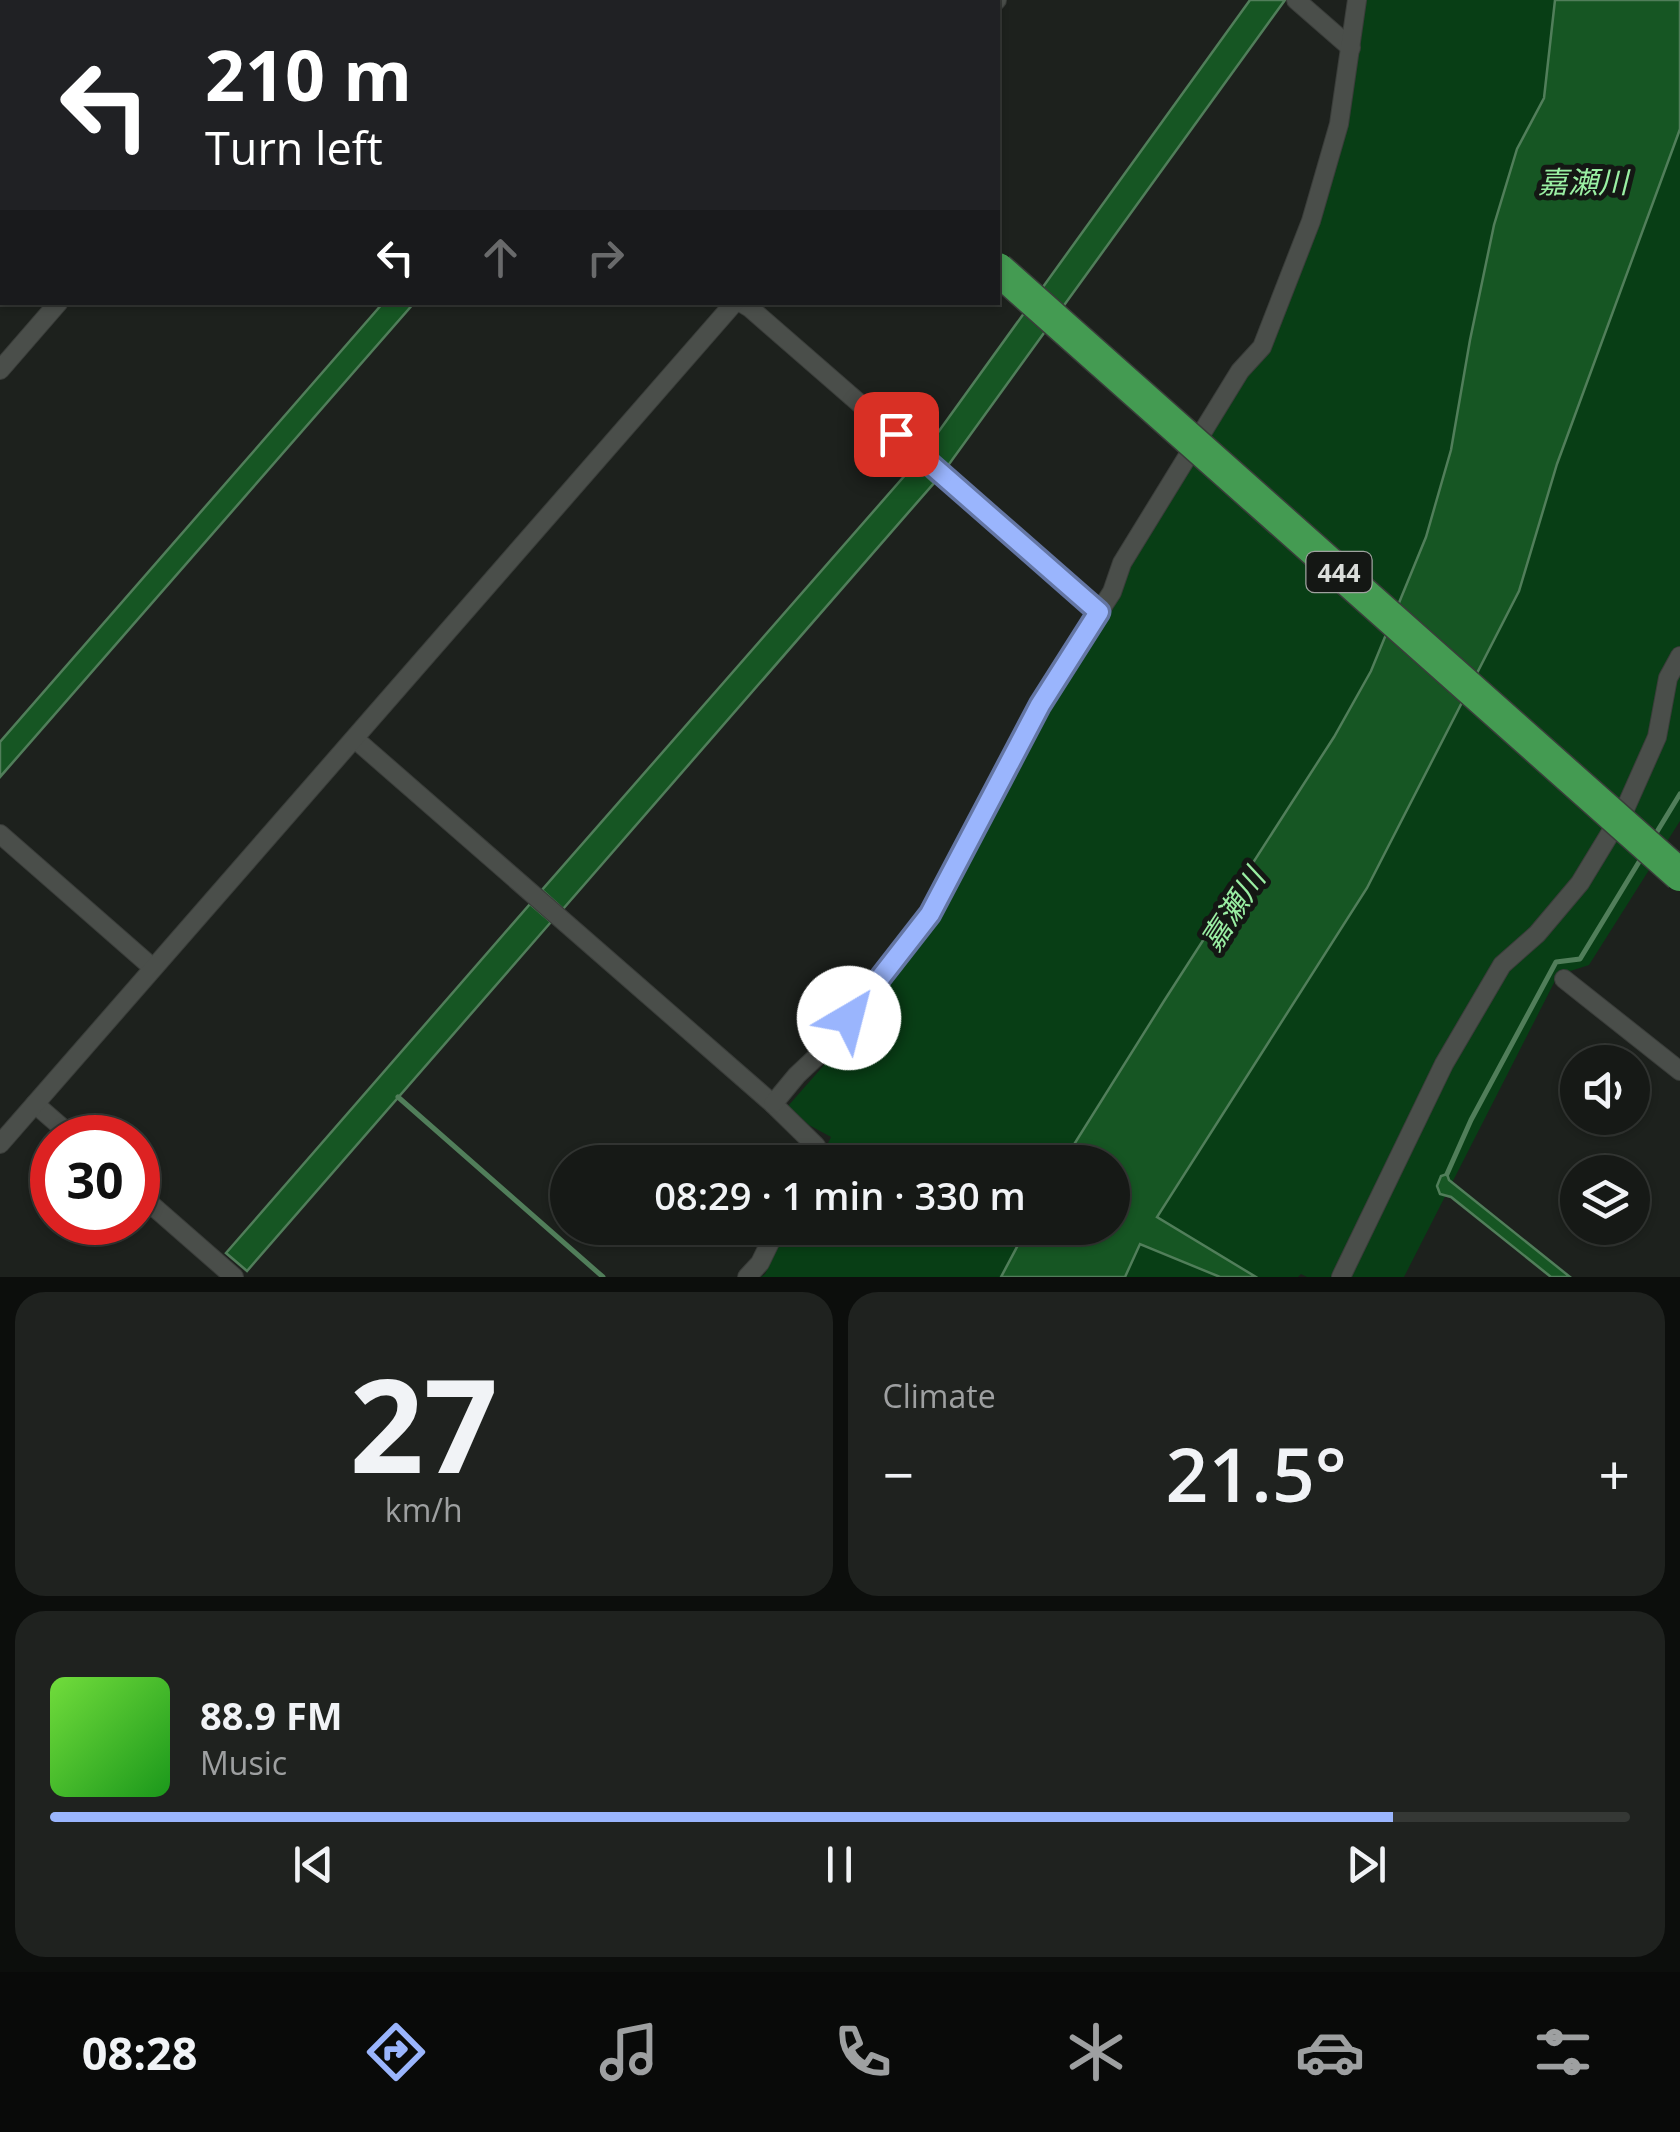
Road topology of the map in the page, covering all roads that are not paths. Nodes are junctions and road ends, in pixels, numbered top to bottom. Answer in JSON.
{"nodes":[{"id":1,"x":1296,"y":0,"type":"edge"},
{"id":2,"x":1357,"y":0,"type":"edge"},
{"id":3,"x":1351,"y":48,"type":"junction"},
{"id":4,"x":1000,"y":271,"type":"edge"},
{"id":5,"x":56,"y":305,"type":"edge"},
{"id":6,"x":734,"y":305,"type":"edge"},
{"id":7,"x":744,"y":305,"type":"edge"},
{"id":8,"x":0,"y":370,"type":"edge"},
{"id":9,"x":1099,"y":612,"type":"junction"},
{"id":10,"x":1680,"y":656,"type":"edge"},
{"id":11,"x":355,"y":739,"type":"junction"},
{"id":12,"x":0,"y":834,"type":"edge"},
{"id":13,"x":1680,"y":874,"type":"edge"},
{"id":14,"x":153,"y":968,"type":"junction"},
{"id":15,"x":1564,"y":979,"type":"dead end"},
{"id":16,"x":1680,"y":1071,"type":"edge"},
{"id":17,"x":35,"y":1104,"type":"junction"},
{"id":18,"x":773,"y":1104,"type":"junction"},
{"id":19,"x":48,"y":1115,"type":"edge"},
{"id":20,"x":0,"y":1144,"type":"edge"},
{"id":21,"x":815,"y":1145,"type":"edge"},
{"id":22,"x":160,"y":1212,"type":"edge"},
{"id":23,"x":769,"y":1245,"type":"edge"},
{"id":24,"x":1354,"y":1250,"type":"junction"},
{"id":25,"x":234,"y":1277,"type":"edge"},
{"id":26,"x":748,"y":1277,"type":"edge"},
{"id":27,"x":1341,"y":1277,"type":"edge"},
{"id":28,"x":1353,"y":1277,"type":"edge"}],
"edges":[{"from":1,"to":3,"type":"street"},
{"from":2,"to":3,"type":"street"},
{"from":3,"to":9,"type":"street"},
{"from":4,"to":13,"type":"highway","number":"444","bridge":true},
{"from":5,"to":8,"type":"street"},
{"from":6,"to":11,"type":"street"},
{"from":7,"to":9,"type":"street"},
{"from":9,"to":18,"type":"street"},
{"from":10,"to":24,"type":"street"},
{"from":11,"to":14,"type":"street"},
{"from":11,"to":18,"type":"street"},
{"from":12,"to":14,"type":"street"},
{"from":14,"to":17,"type":"street"},
{"from":15,"to":16,"type":"street"},
{"from":17,"to":19,"type":"street"},
{"from":17,"to":20,"type":"street"},
{"from":18,"to":21,"type":"street"},
{"from":22,"to":25,"type":"street"},
{"from":23,"to":26,"type":"street"},
{"from":24,"to":27,"type":"street"},
{"from":24,"to":28,"type":"street"}]}
